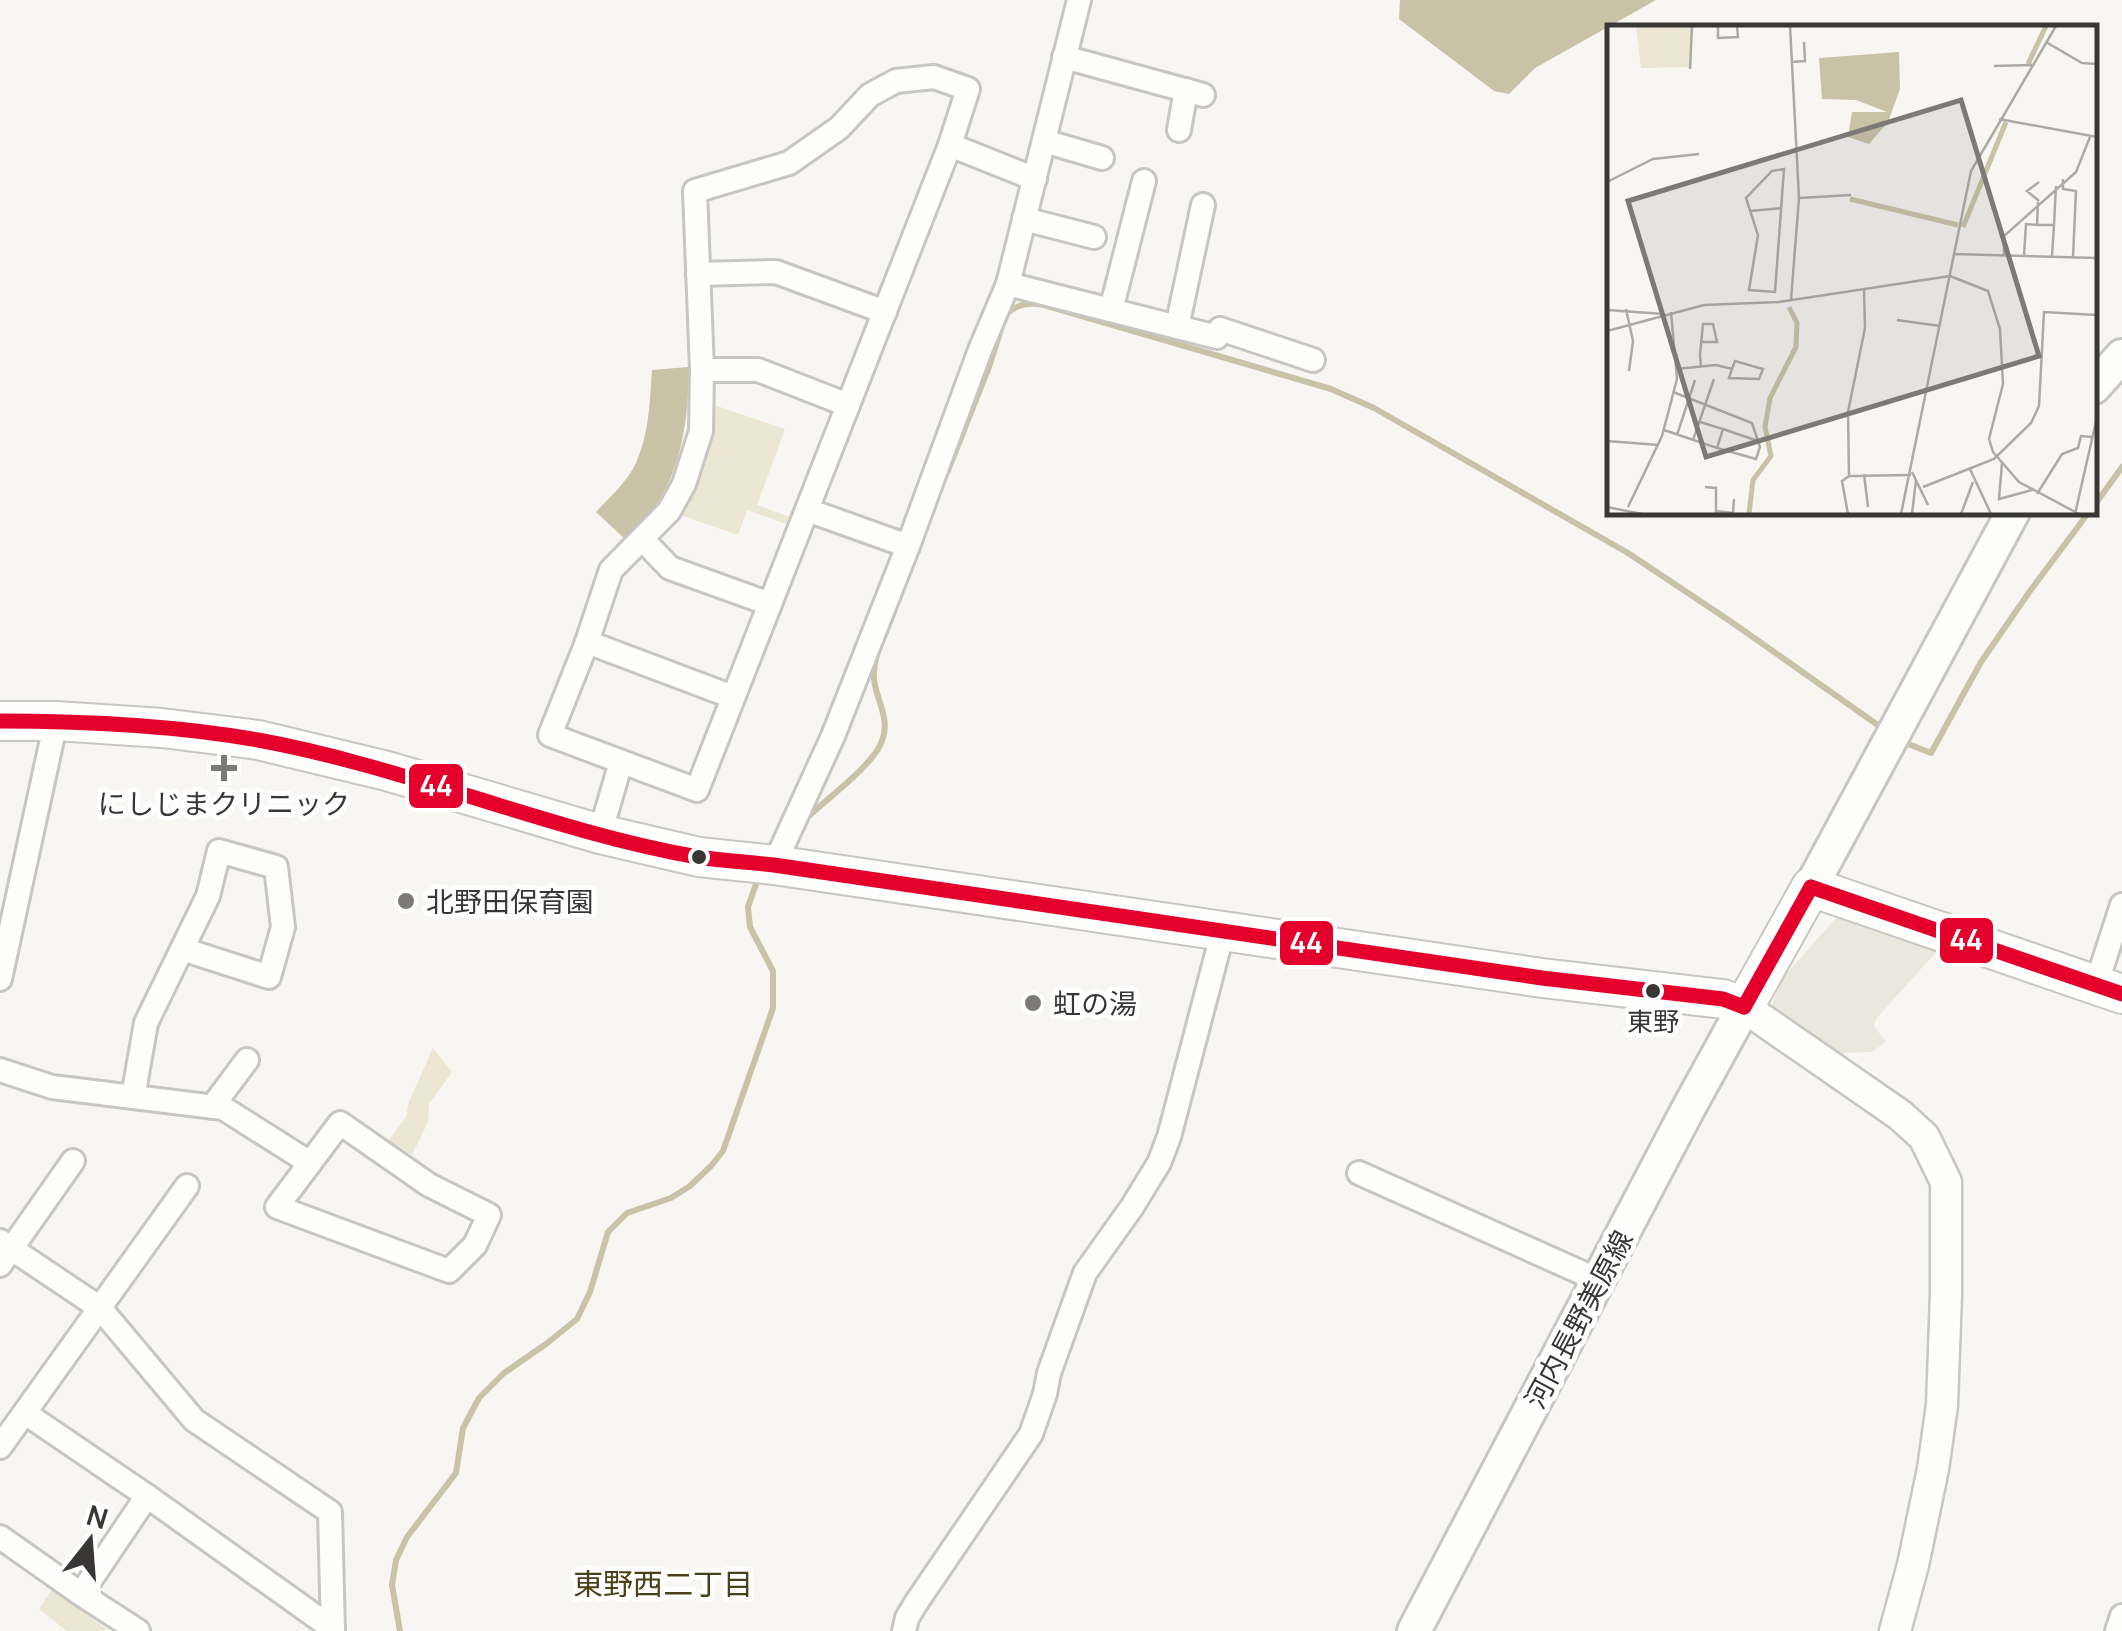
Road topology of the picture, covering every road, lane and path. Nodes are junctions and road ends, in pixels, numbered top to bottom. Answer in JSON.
{"nodes":[{"id":1,"x":1079,"y":0,"type":"edge"},
{"id":2,"x":1064,"y":58,"type":"junction"},
{"id":3,"x":1180,"y":130,"type":"dead end"},
{"id":4,"x":1044,"y":141,"type":"junction"},
{"id":5,"x":950,"y":144,"type":"junction"},
{"id":6,"x":1102,"y":158,"type":"dead end"},
{"id":7,"x":1035,"y":179,"type":"junction"},
{"id":8,"x":1144,"y":181,"type":"dead end"},
{"id":9,"x":1203,"y":204,"type":"dead end"},
{"id":10,"x":1024,"y":219,"type":"junction"},
{"id":11,"x":1094,"y":237,"type":"dead end"},
{"id":12,"x":698,"y":274,"type":"junction"},
{"id":13,"x":1008,"y":284,"type":"junction"},
{"id":14,"x":1111,"y":310,"type":"junction"},
{"id":15,"x":885,"y":312,"type":"junction"},
{"id":16,"x":1177,"y":327,"type":"junction"},
{"id":17,"x":2122,"y":356,"type":"edge"},
{"id":18,"x":1313,"y":360,"type":"dead end"},
{"id":19,"x":702,"y":370,"type":"junction"},
{"id":20,"x":2097,"y":384,"type":"edge"},
{"id":21,"x":848,"y":406,"type":"junction"},
{"id":22,"x":807,"y":510,"type":"junction"},
{"id":23,"x":2010,"y":515,"type":"edge"},
{"id":24,"x":642,"y":539,"type":"junction"},
{"id":25,"x":908,"y":546,"type":"junction"},
{"id":26,"x":770,"y":604,"type":"junction"},
{"id":27,"x":587,"y":642,"type":"junction"},
{"id":28,"x":734,"y":697,"type":"junction"},
{"id":29,"x":4,"y":719,"type":"edge"},
{"id":30,"x":56,"y":721,"type":"junction"},
{"id":31,"x":621,"y":762,"type":"junction"},
{"id":32,"x":600,"y":834,"type":"junction"},
{"id":33,"x":774,"y":865,"type":"junction"},
{"id":34,"x":1811,"y":886,"type":"junction"},
{"id":35,"x":2122,"y":906,"type":"edge"},
{"id":36,"x":1224,"y":931,"type":"junction"},
{"id":37,"x":182,"y":949,"type":"junction"},
{"id":38,"x":0,"y":979,"type":"edge"},
{"id":39,"x":2109,"y":989,"type":"edge"},
{"id":40,"x":1744,"y":1007,"type":"junction"},
{"id":41,"x":247,"y":1060,"type":"dead end"},
{"id":42,"x":0,"y":1070,"type":"edge"},
{"id":43,"x":133,"y":1097,"type":"junction"},
{"id":44,"x":212,"y":1106,"type":"junction"},
{"id":45,"x":73,"y":1161,"type":"dead end"},
{"id":46,"x":310,"y":1163,"type":"junction"},
{"id":47,"x":1359,"y":1173,"type":"dead end"},
{"id":48,"x":187,"y":1186,"type":"dead end"},
{"id":49,"x":4,"y":1252,"type":"edge"},
{"id":50,"x":1598,"y":1280,"type":"junction"},
{"id":51,"x":100,"y":1308,"type":"junction"},
{"id":52,"x":26,"y":1413,"type":"junction"},
{"id":53,"x":0,"y":1447,"type":"edge"},
{"id":54,"x":147,"y":1496,"type":"junction"},
{"id":55,"x":0,"y":1537,"type":"edge"},
{"id":56,"x":81,"y":1594,"type":"junction"},
{"id":57,"x":2122,"y":1616,"type":"edge"},
{"id":58,"x":333,"y":1630,"type":"edge"},
{"id":59,"x":138,"y":1631,"type":"edge"},
{"id":60,"x":904,"y":1631,"type":"edge"},
{"id":61,"x":1414,"y":1631,"type":"edge"},
{"id":62,"x":1895,"y":1631,"type":"edge"},
{"id":63,"x":2117,"y":1631,"type":"edge"}],
"edges":[{"from":1,"to":2,"type":"street"},
{"from":2,"to":3,"type":"street"},
{"from":2,"to":4,"type":"street"},
{"from":4,"to":6,"type":"street"},
{"from":4,"to":7,"type":"street"},
{"from":5,"to":7,"type":"street"},
{"from":5,"to":12,"type":"street"},
{"from":5,"to":15,"type":"street"},
{"from":7,"to":10,"type":"street"},
{"from":8,"to":14,"type":"street"},
{"from":9,"to":16,"type":"street"},
{"from":10,"to":11,"type":"street"},
{"from":10,"to":13,"type":"street"},
{"from":12,"to":15,"type":"street"},
{"from":12,"to":19,"type":"street"},
{"from":13,"to":14,"type":"street"},
{"from":13,"to":25,"type":"street"},
{"from":14,"to":16,"type":"street"},
{"from":15,"to":21,"type":"street"},
{"from":16,"to":18,"type":"street"},
{"from":17,"to":20,"type":"main road"},
{"from":19,"to":21,"type":"street"},
{"from":19,"to":24,"type":"street"},
{"from":21,"to":22,"type":"street"},
{"from":22,"to":25,"type":"street"},
{"from":22,"to":26,"type":"street"},
{"from":23,"to":34,"type":"main road"},
{"from":24,"to":26,"type":"street"},
{"from":24,"to":27,"type":"street"},
{"from":25,"to":33,"type":"street"},
{"from":26,"to":28,"type":"street"},
{"from":27,"to":28,"type":"street"},
{"from":27,"to":31,"type":"street"},
{"from":28,"to":31,"type":"street"},
{"from":29,"to":30,"type":"main road"},
{"from":30,"to":32,"type":"main road"},
{"from":30,"to":38,"type":"street"},
{"from":31,"to":32,"type":"street"},
{"from":32,"to":33,"type":"main road"},
{"from":33,"to":36,"type":"main road"},
{"from":34,"to":39,"type":"main road"},
{"from":34,"to":40,"type":"main road"},
{"from":35,"to":39,"type":"street"},
{"from":36,"to":40,"type":"main road"},
{"from":36,"to":60,"type":"street"},
{"from":37,"to":37,"type":"street"},
{"from":37,"to":43,"type":"street"},
{"from":40,"to":50,"type":"main road","name":"河内長野美原線"},
{"from":40,"to":62,"type":"street"},
{"from":41,"to":44,"type":"street"},
{"from":42,"to":43,"type":"street"},
{"from":43,"to":44,"type":"street"},
{"from":44,"to":46,"type":"street"},
{"from":45,"to":49,"type":"street"},
{"from":46,"to":46,"type":"street"},
{"from":47,"to":50,"type":"street"},
{"from":48,"to":51,"type":"street"},
{"from":49,"to":51,"type":"street"},
{"from":50,"to":61,"type":"main road","name":"河内長野美原線"},
{"from":51,"to":52,"type":"street"},
{"from":51,"to":58,"type":"street"},
{"from":52,"to":53,"type":"street"},
{"from":52,"to":54,"type":"street"},
{"from":54,"to":56,"type":"street"},
{"from":54,"to":58,"type":"street"},
{"from":55,"to":56,"type":"street"},
{"from":56,"to":59,"type":"street"},
{"from":57,"to":63,"type":"street"}]}
